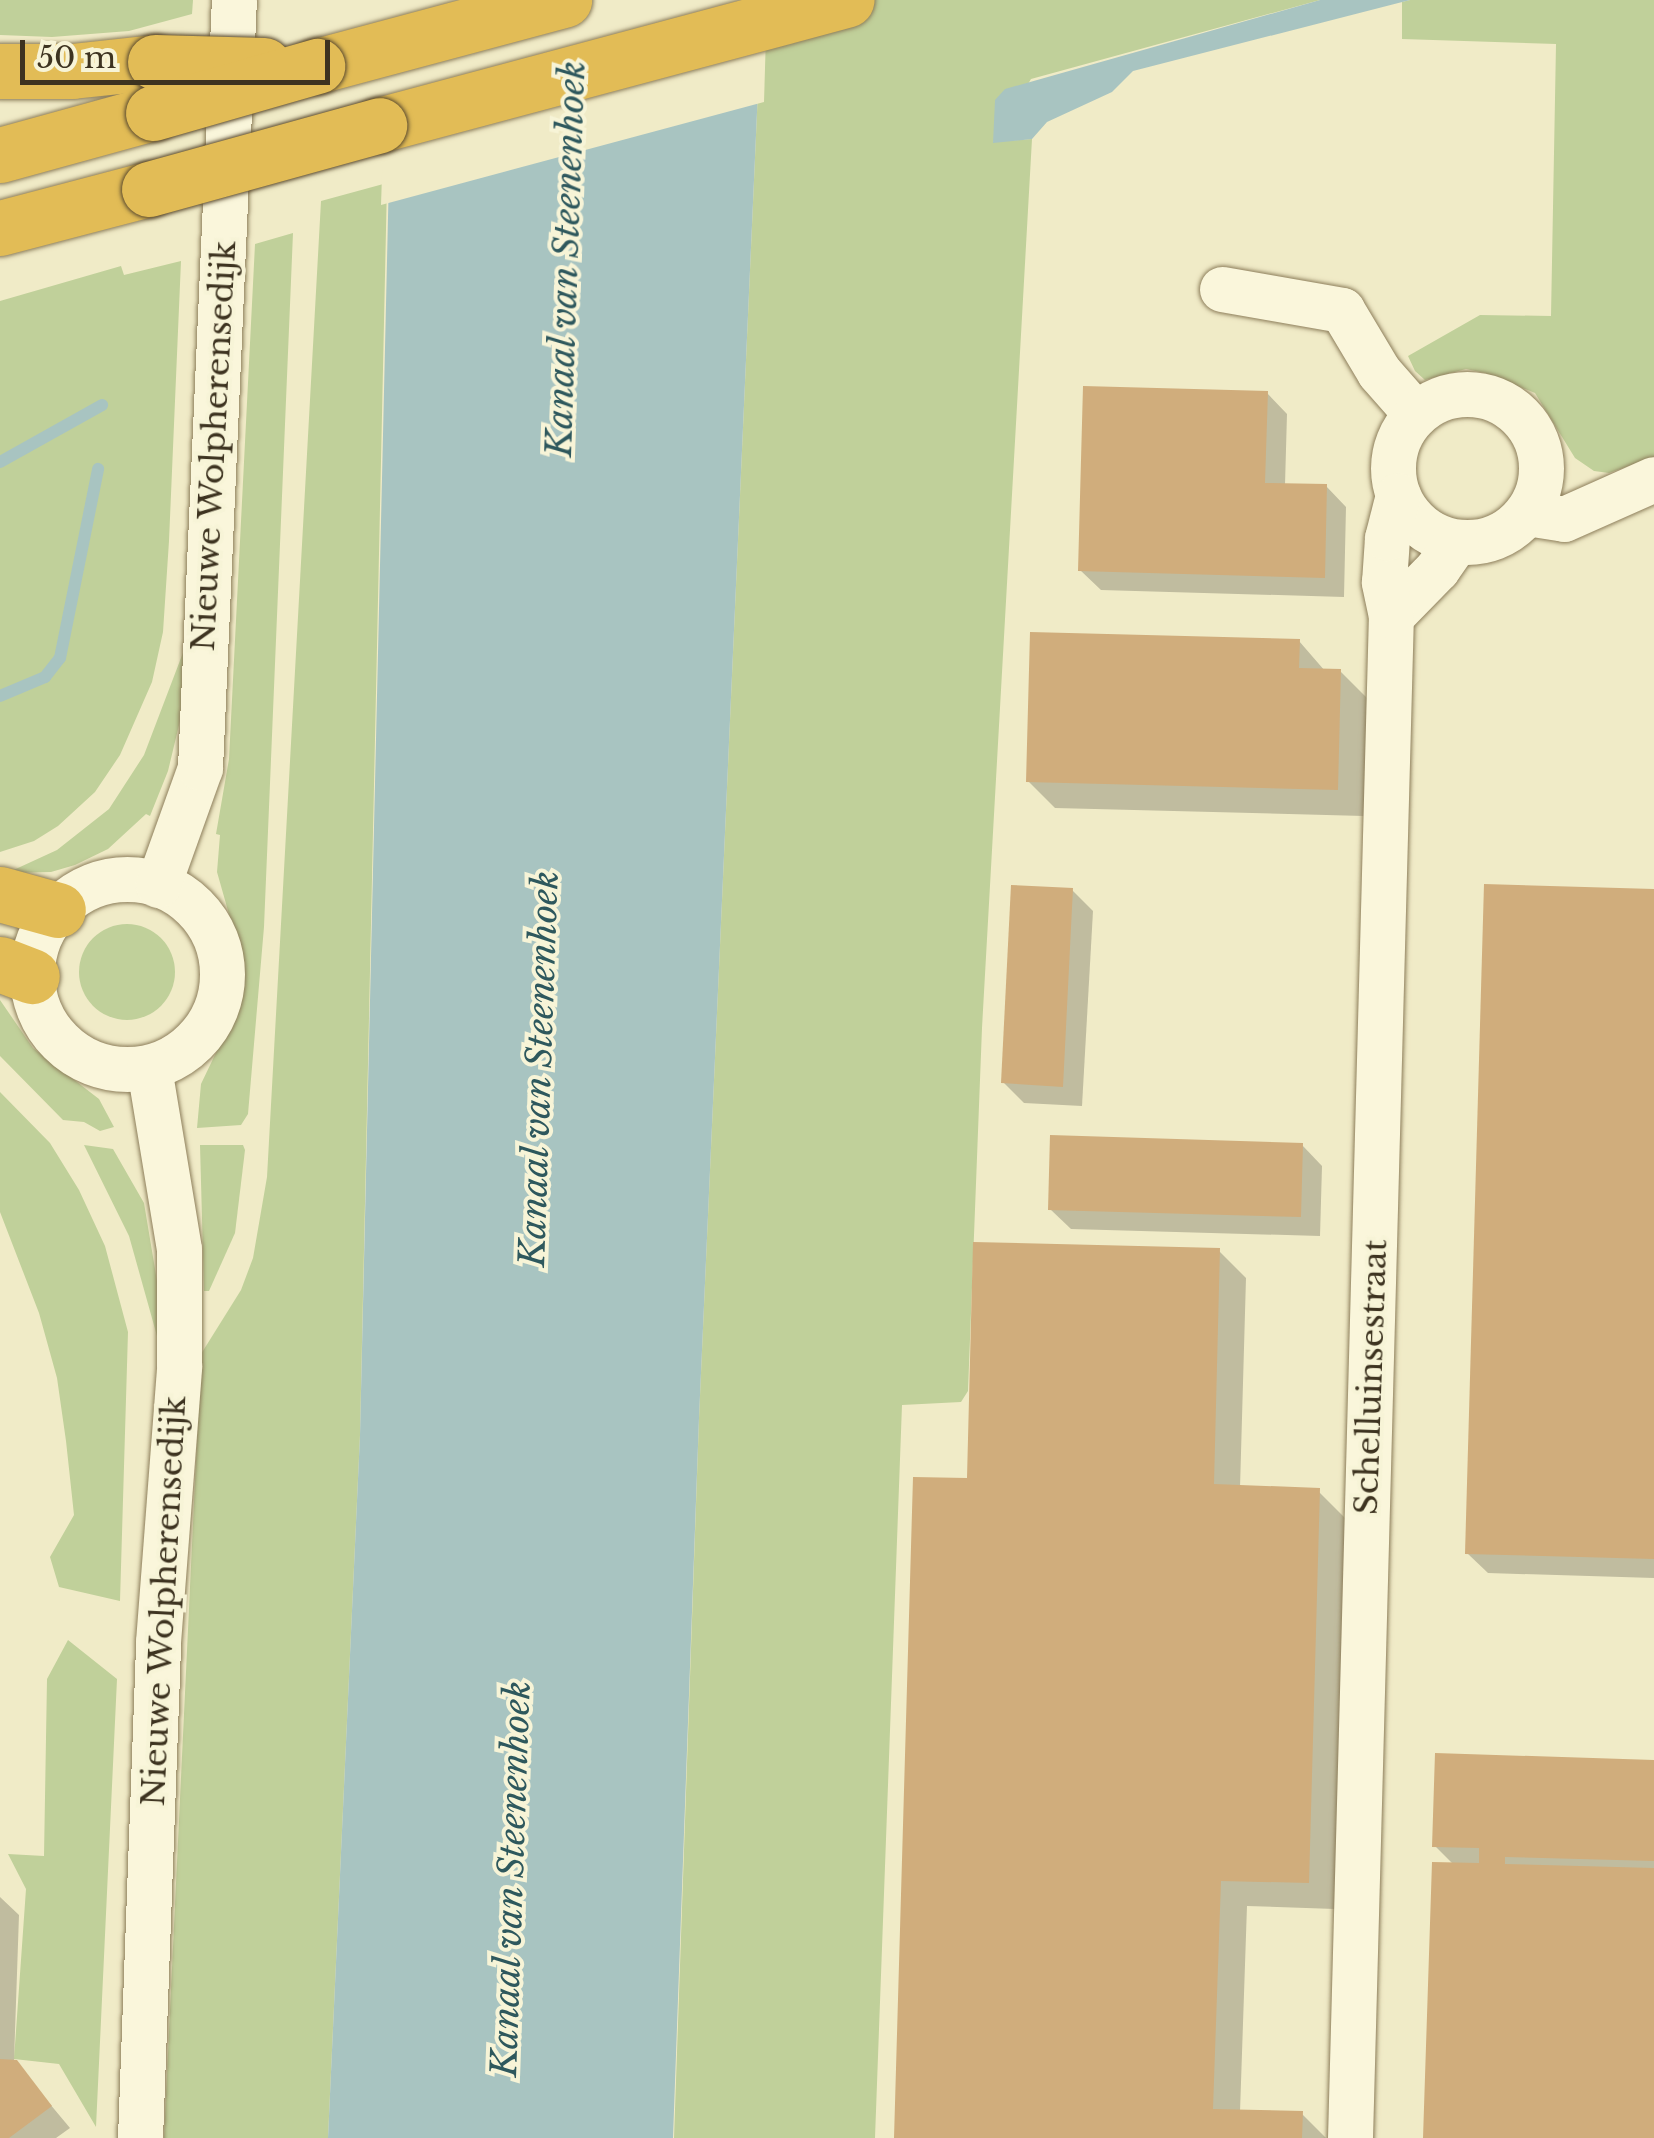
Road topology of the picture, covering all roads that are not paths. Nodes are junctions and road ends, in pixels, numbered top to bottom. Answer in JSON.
{"nodes":[{"id":1,"x":234,"y":0,"type":"edge"},
{"id":2,"x":564,"y":0,"type":"edge"},
{"id":3,"x":848,"y":0,"type":"edge"},
{"id":4,"x":0,"y":71,"type":"edge"},
{"id":5,"x":154,"y":88,"type":"junction"},
{"id":6,"x":0,"y":154,"type":"edge"},
{"id":7,"x":0,"y":228,"type":"edge"},
{"id":8,"x":1222,"y":289,"type":"dead end"},
{"id":9,"x":1416,"y":414,"type":"junction"},
{"id":10,"x":1542,"y":463,"type":"junction"},
{"id":11,"x":1640,"y":485,"type":"edge"},
{"id":12,"x":1398,"y":495,"type":"junction"},
{"id":13,"x":1526,"y":513,"type":"junction"},
{"id":14,"x":1456,"y":542,"type":"junction"},
{"id":15,"x":1391,"y":616,"type":"junction"},
{"id":16,"x":158,"y":885,"type":"junction"},
{"id":17,"x":0,"y":894,"type":"edge"},
{"id":18,"x":58,"y":910,"type":"junction"},
{"id":19,"x":16,"y":970,"type":"edge"},
{"id":20,"x":149,"y":1067,"type":"junction"},
{"id":21,"x":140,"y":2138,"type":"edge"},
{"id":22,"x":1350,"y":2138,"type":"edge"}],
"edges":[{"from":1,"to":16,"type":"street","name":"Nieuwe Wolpherensedijk"},
{"from":2,"to":5,"type":"highway","bridge":true},
{"from":3,"to":7,"type":"highway","bridge":true},
{"from":4,"to":5,"type":"highway"},
{"from":5,"to":6,"type":"highway"},
{"from":8,"to":9,"type":"street"},
{"from":9,"to":10,"type":"street"},
{"from":9,"to":12,"type":"street"},
{"from":10,"to":11,"type":"street"},
{"from":10,"to":13,"type":"street"},
{"from":11,"to":13,"type":"street"},
{"from":12,"to":14,"type":"street"},
{"from":12,"to":15,"type":"street","name":"Schelluinsestraat"},
{"from":13,"to":14,"type":"street"},
{"from":14,"to":15,"type":"street"},
{"from":15,"to":22,"type":"street","name":"Schelluinsestraat"},
{"from":16,"to":18,"type":"street"},
{"from":16,"to":20,"type":"street"},
{"from":17,"to":18,"type":"highway"},
{"from":18,"to":19,"type":"street"},
{"from":19,"to":20,"type":"street"},
{"from":20,"to":21,"type":"street","name":"Nieuwe Wolpherensedijk"}]}
